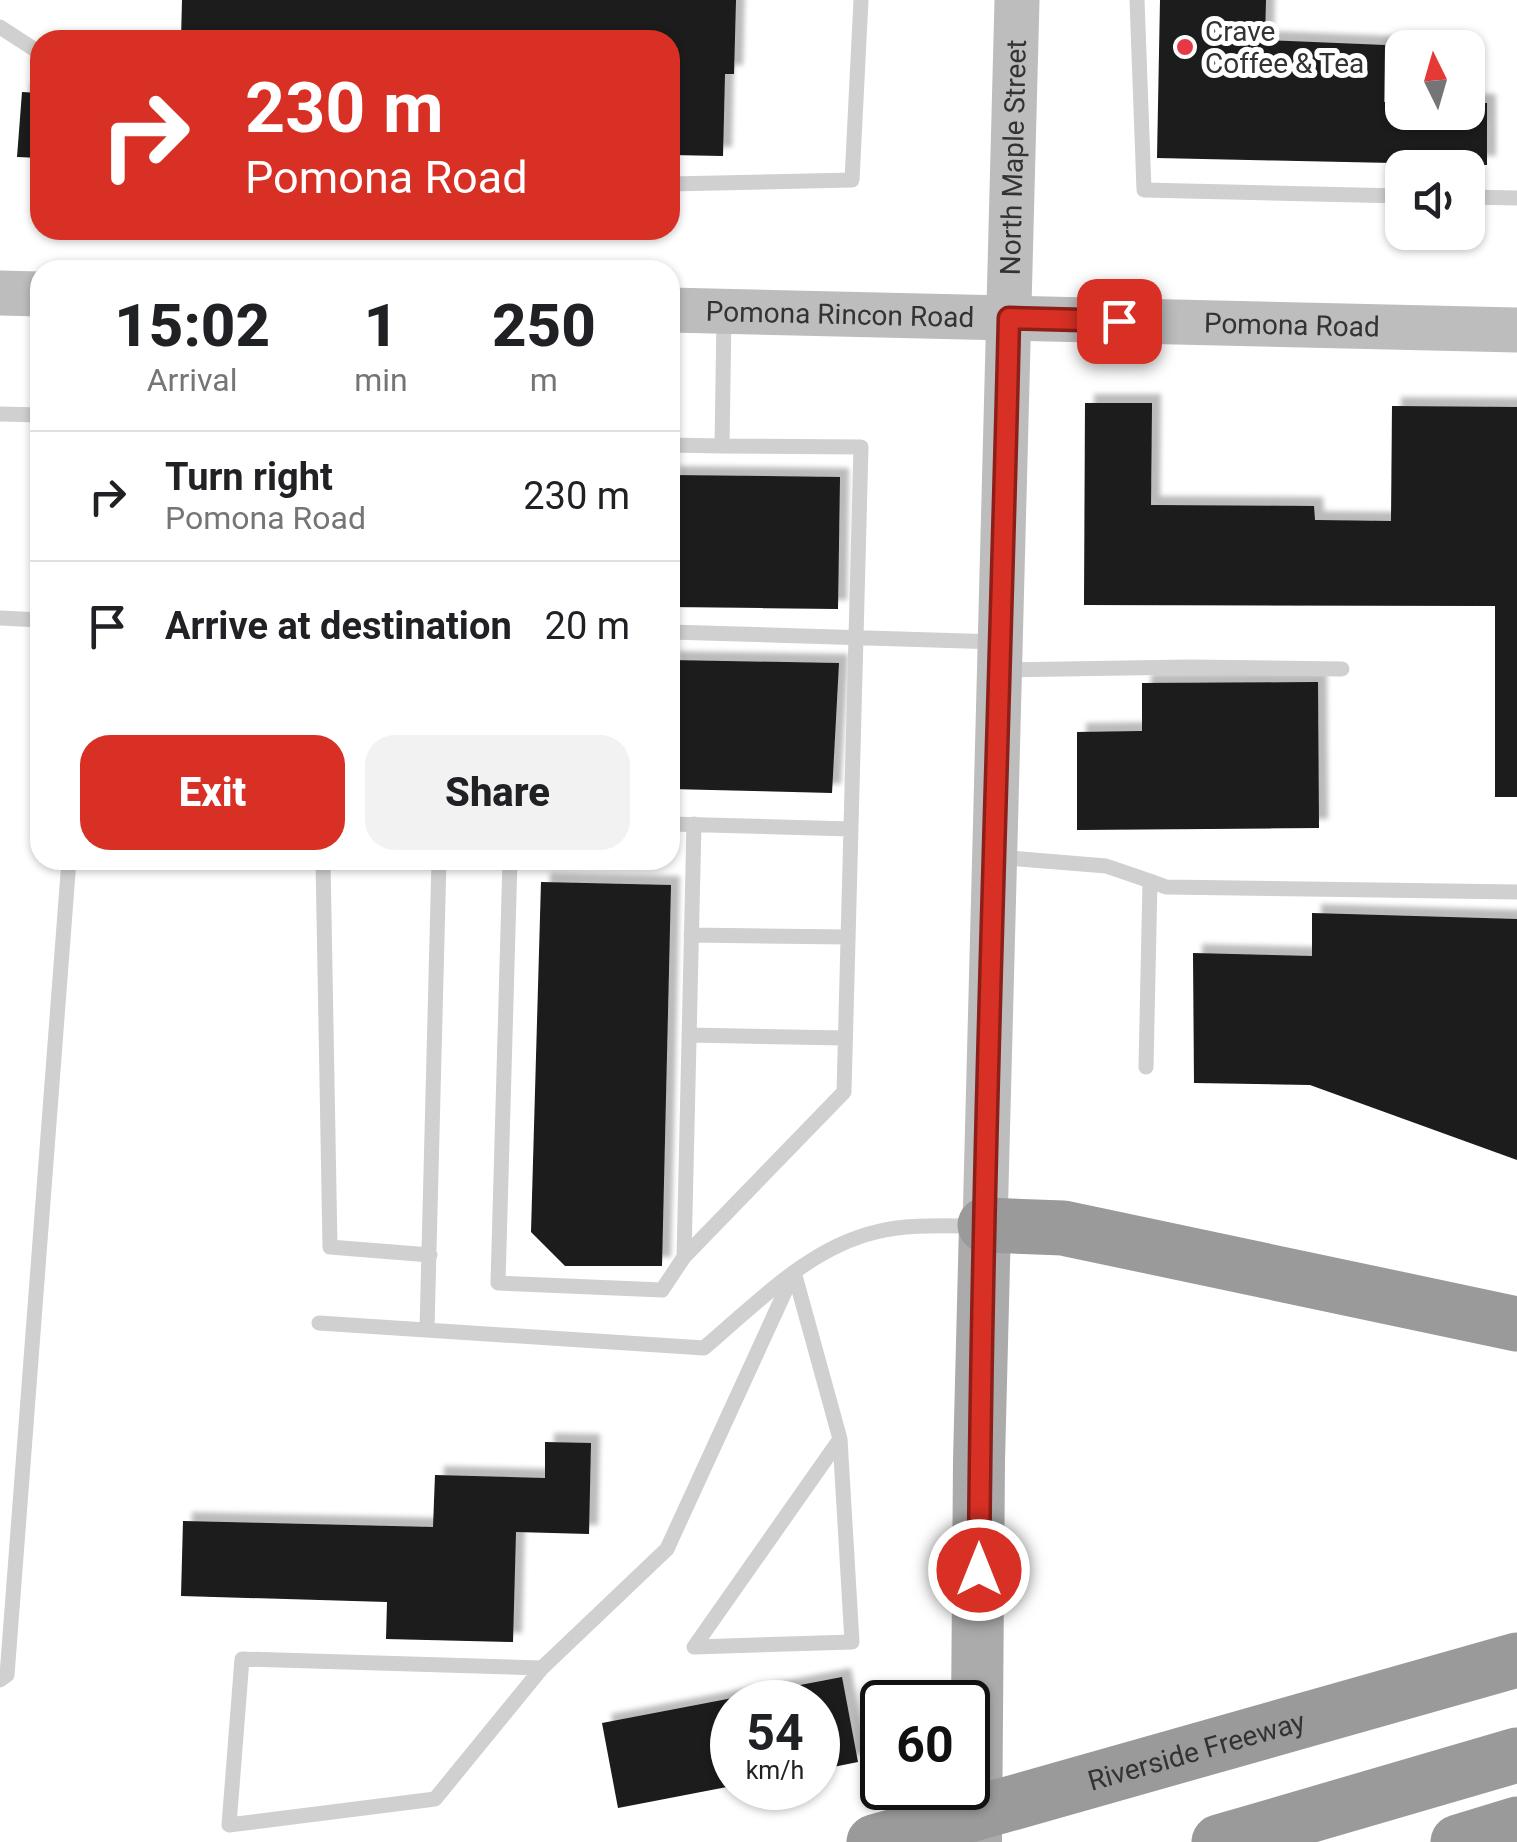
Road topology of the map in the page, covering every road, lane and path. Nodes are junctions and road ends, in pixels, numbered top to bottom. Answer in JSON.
{"nodes":[{"id":1,"x":861,"y":0,"type":"edge"},
{"id":2,"x":1017,"y":0,"type":"edge"},
{"id":3,"x":1137,"y":0,"type":"edge"},
{"id":4,"x":0,"y":27,"type":"edge"},
{"id":5,"x":30,"y":47,"type":"edge"},
{"id":6,"x":680,"y":184,"type":"edge"},
{"id":7,"x":1385,"y":196,"type":"edge"},
{"id":8,"x":1485,"y":197,"type":"edge"},
{"id":9,"x":1517,"y":198,"type":"edge"},
{"id":10,"x":0,"y":293,"type":"edge"},
{"id":11,"x":30,"y":294,"type":"edge"},
{"id":12,"x":680,"y":310,"type":"edge"},
{"id":13,"x":724,"y":311,"type":"junction"},
{"id":14,"x":1009,"y":318,"type":"junction"},
{"id":15,"x":1517,"y":330,"type":"edge"},
{"id":16,"x":0,"y":414,"type":"edge"},
{"id":17,"x":30,"y":415,"type":"edge"},
{"id":18,"x":680,"y":445,"type":"edge"},
{"id":19,"x":722,"y":446,"type":"junction"},
{"id":20,"x":0,"y":618,"type":"edge"},
{"id":21,"x":30,"y":620,"type":"edge"},
{"id":22,"x":680,"y":632,"type":"edge"},
{"id":23,"x":856,"y":638,"type":"junction"},
{"id":24,"x":1002,"y":656,"type":"junction"},
{"id":25,"x":1342,"y":669,"type":"dead end"},
{"id":26,"x":680,"y":824,"type":"edge"},
{"id":27,"x":694,"y":824,"type":"junction"},
{"id":28,"x":850,"y":829,"type":"junction"},
{"id":29,"x":992,"y":856,"type":"junction"},
{"id":30,"x":67,"y":870,"type":"edge"},
{"id":31,"x":323,"y":870,"type":"edge"},
{"id":32,"x":439,"y":870,"type":"edge"},
{"id":33,"x":510,"y":870,"type":"edge"},
{"id":34,"x":1150,"y":881,"type":"junction"},
{"id":35,"x":1517,"y":892,"type":"edge"},
{"id":36,"x":690,"y":935,"type":"junction"},
{"id":37,"x":848,"y":938,"type":"junction"},
{"id":38,"x":689,"y":1035,"type":"junction"},
{"id":39,"x":845,"y":1038,"type":"junction"},
{"id":40,"x":1146,"y":1067,"type":"dead end"},
{"id":41,"x":985,"y":1225,"type":"junction"},
{"id":42,"x":430,"y":1254,"type":"junction"},
{"id":43,"x":684,"y":1256,"type":"junction"},
{"id":44,"x":794,"y":1272,"type":"junction"},
{"id":45,"x":319,"y":1323,"type":"dead end"},
{"id":46,"x":1517,"y":1324,"type":"edge"},
{"id":47,"x":428,"y":1329,"type":"junction"},
{"id":48,"x":840,"y":1438,"type":"junction"},
{"id":49,"x":1517,"y":1660,"type":"edge"},
{"id":50,"x":542,"y":1668,"type":"junction"},
{"id":51,"x":0,"y":1680,"type":"edge"},
{"id":52,"x":1517,"y":1755,"type":"edge"},
{"id":53,"x":1517,"y":1824,"type":"edge"},
{"id":54,"x":874,"y":1842,"type":"edge"},
{"id":55,"x":976,"y":1842,"type":"edge"},
{"id":56,"x":1218,"y":1842,"type":"edge"},
{"id":57,"x":1458,"y":1842,"type":"edge"}],
"edges":[{"from":1,"to":6,"type":"lane"},
{"from":2,"to":14,"type":"main road","name":"North Maple Street"},
{"from":3,"to":7,"type":"lane"},
{"from":4,"to":5,"type":"lane"},
{"from":8,"to":9,"type":"lane"},
{"from":10,"to":11,"type":"main road"},
{"from":12,"to":13,"type":"main road","name":"Pomona Rincon Road"},
{"from":13,"to":14,"type":"main road","name":"Pomona Rincon Road"},
{"from":13,"to":19,"type":"lane"},
{"from":14,"to":15,"type":"main road","name":"Pomona Road"},
{"from":14,"to":24,"type":"main road","name":"North Maple Street"},
{"from":16,"to":17,"type":"lane"},
{"from":18,"to":19,"type":"lane"},
{"from":19,"to":23,"type":"lane"},
{"from":20,"to":21,"type":"lane"},
{"from":22,"to":23,"type":"lane"},
{"from":23,"to":24,"type":"lane"},
{"from":23,"to":28,"type":"lane"},
{"from":24,"to":25,"type":"lane"},
{"from":24,"to":29,"type":"main road","name":"North Maple Street"},
{"from":26,"to":27,"type":"lane"},
{"from":27,"to":28,"type":"lane"},
{"from":27,"to":36,"type":"lane"},
{"from":28,"to":37,"type":"lane"},
{"from":29,"to":34,"type":"lane"},
{"from":29,"to":41,"type":"main road","name":"North Maple Street"},
{"from":30,"to":51,"type":"lane"},
{"from":31,"to":42,"type":"lane"},
{"from":32,"to":42,"type":"lane"},
{"from":33,"to":43,"type":"lane"},
{"from":34,"to":35,"type":"lane"},
{"from":34,"to":40,"type":"lane"},
{"from":36,"to":37,"type":"lane"},
{"from":36,"to":38,"type":"lane"},
{"from":37,"to":39,"type":"lane"},
{"from":38,"to":39,"type":"lane"},
{"from":38,"to":43,"type":"lane"},
{"from":39,"to":43,"type":"lane"},
{"from":41,"to":44,"type":"lane"},
{"from":41,"to":46,"type":"highway"},
{"from":41,"to":55,"type":"main road"},
{"from":42,"to":47,"type":"lane"},
{"from":44,"to":47,"type":"lane"},
{"from":44,"to":48,"type":"lane"},
{"from":44,"to":50,"type":"lane"},
{"from":45,"to":47,"type":"lane"},
{"from":48,"to":48,"type":"lane"},
{"from":49,"to":54,"type":"highway","name":"Riverside Freeway"},
{"from":50,"to":50,"type":"lane"},
{"from":52,"to":56,"type":"highway"},
{"from":53,"to":57,"type":"highway"}]}
